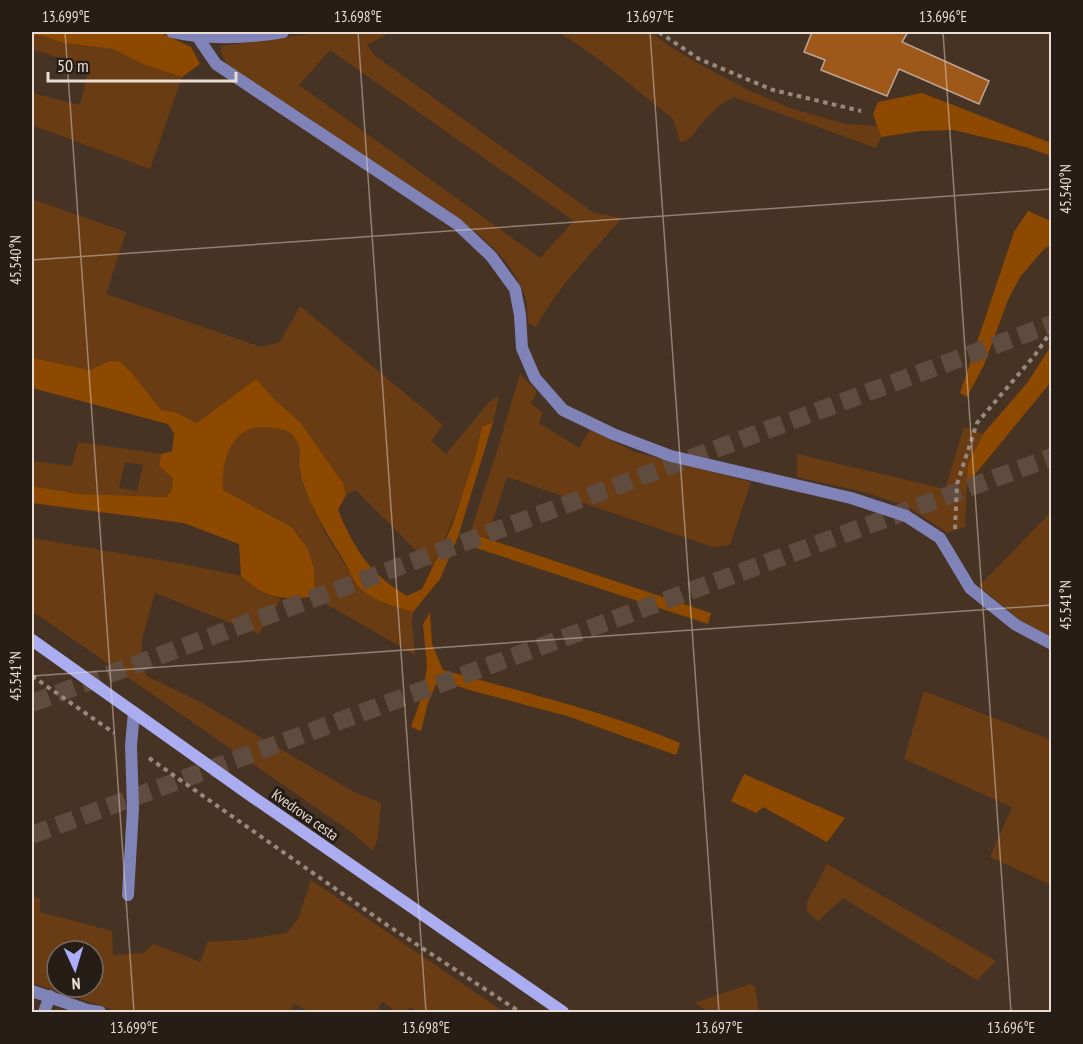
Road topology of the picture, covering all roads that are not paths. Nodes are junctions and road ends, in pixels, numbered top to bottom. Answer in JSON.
{"nodes":[{"id":1,"x":172,"y":32,"type":"edge"},
{"id":2,"x":284,"y":32,"type":"edge"},
{"id":3,"x":197,"y":36,"type":"junction"},
{"id":4,"x":32,"y":640,"type":"edge"},
{"id":5,"x":1052,"y":644,"type":"edge"},
{"id":6,"x":134,"y":712,"type":"junction"},
{"id":7,"x":128,"y":895,"type":"dead end"},
{"id":8,"x":58,"y":999,"type":"edge"},
{"id":9,"x":100,"y":1012,"type":"edge"},
{"id":10,"x":563,"y":1012,"type":"edge"}],
"edges":[{"from":1,"to":3,"type":"street"},
{"from":2,"to":3,"type":"street"},
{"from":3,"to":5,"type":"street"},
{"from":4,"to":6,"type":"street","name":"Kvedrova cesta"},
{"from":6,"to":7,"type":"street"},
{"from":6,"to":10,"type":"street","name":"Kvedrova cesta"},
{"from":8,"to":9,"type":"street"}]}
